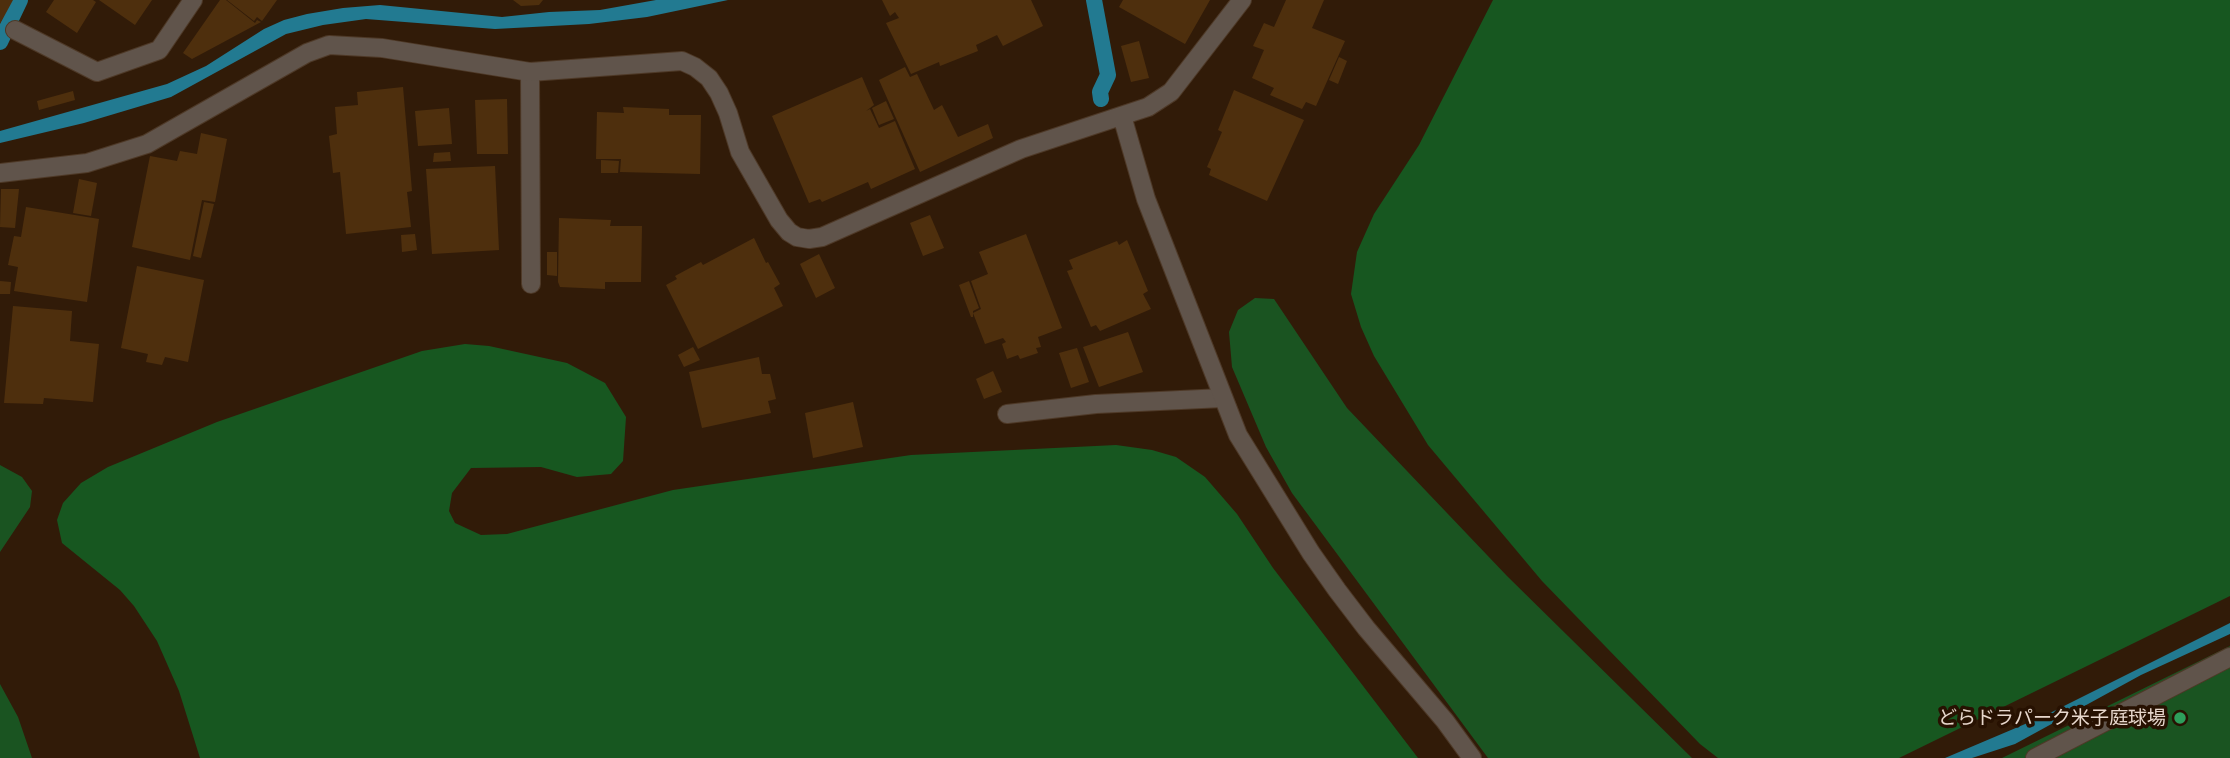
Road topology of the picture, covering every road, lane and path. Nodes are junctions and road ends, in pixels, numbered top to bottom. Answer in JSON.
{"nodes":[{"id":1,"x":194,"y":0,"type":"edge"},
{"id":2,"x":1242,"y":0,"type":"edge"},
{"id":3,"x":15,"y":30,"type":"dead end"},
{"id":4,"x":530,"y":72,"type":"junction"},
{"id":5,"x":1122,"y":116,"type":"junction"},
{"id":6,"x":0,"y":173,"type":"edge"},
{"id":7,"x":531,"y":284,"type":"dead end"},
{"id":8,"x":1223,"y":398,"type":"junction"},
{"id":9,"x":1007,"y":414,"type":"dead end"},
{"id":10,"x":2230,"y":657,"type":"edge"},
{"id":11,"x":1472,"y":758,"type":"edge"},
{"id":12,"x":2035,"y":758,"type":"edge"}],
"edges":[{"from":1,"to":3,"type":"street"},
{"from":2,"to":5,"type":"street"},
{"from":4,"to":5,"type":"street"},
{"from":4,"to":6,"type":"street"},
{"from":4,"to":7,"type":"street"},
{"from":5,"to":8,"type":"street"},
{"from":8,"to":9,"type":"street"},
{"from":8,"to":11,"type":"street"},
{"from":10,"to":12,"type":"street"}]}
